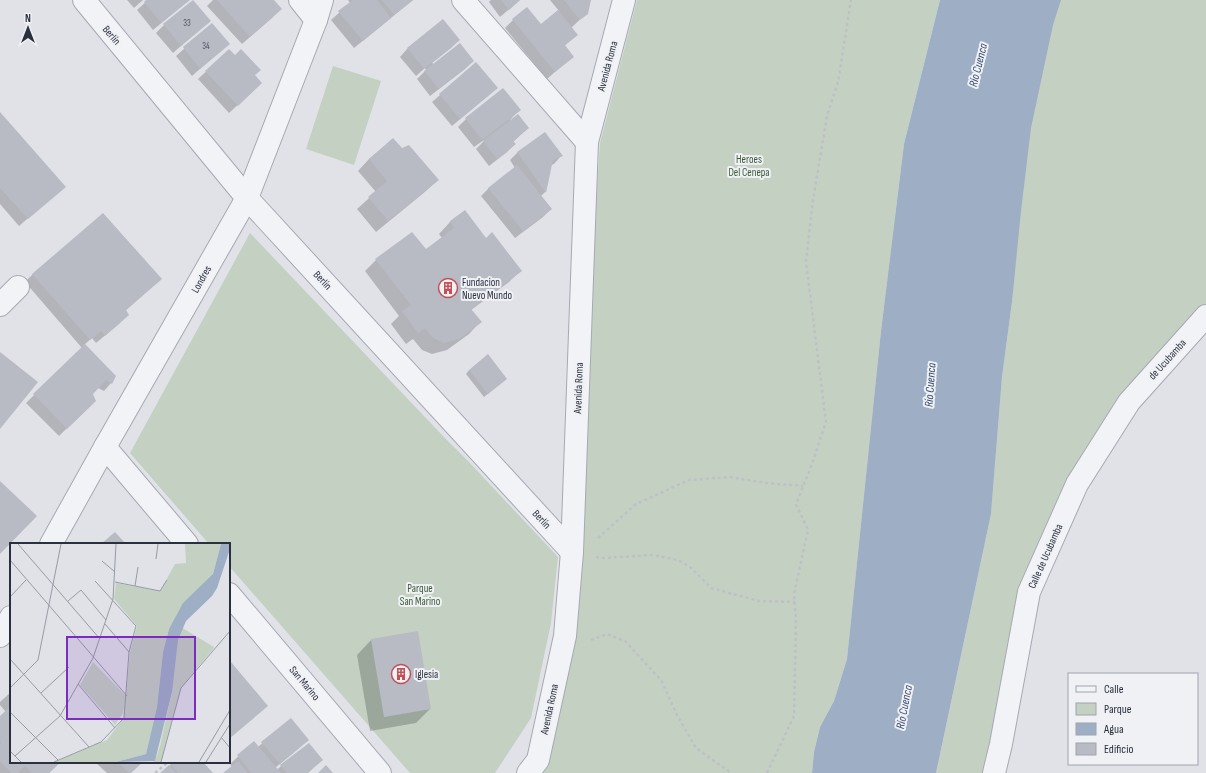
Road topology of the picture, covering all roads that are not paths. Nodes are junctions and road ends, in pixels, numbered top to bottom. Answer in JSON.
{"nodes":[{"id":1,"x":84,"y":0,"type":"edge"},
{"id":2,"x":300,"y":0,"type":"edge"},
{"id":3,"x":463,"y":0,"type":"edge"},
{"id":4,"x":624,"y":0,"type":"edge"},
{"id":5,"x":319,"y":10,"type":"edge"},
{"id":6,"x":587,"y":142,"type":"junction"},
{"id":7,"x":247,"y":198,"type":"junction"},
{"id":8,"x":18,"y":287,"type":"dead end"},
{"id":9,"x":0,"y":305,"type":"edge"},
{"id":10,"x":1206,"y":316,"type":"edge"},
{"id":11,"x":1128,"y":402,"type":"joint"},
{"id":12,"x":105,"y":447,"type":"junction"},
{"id":13,"x":52,"y":543,"type":"edge"},
{"id":14,"x":186,"y":543,"type":"edge"},
{"id":15,"x":576,"y":554,"type":"junction"},
{"id":16,"x":230,"y":595,"type":"edge"},
{"id":17,"x":10,"y":618,"type":"edge"},
{"id":18,"x":0,"y":636,"type":"edge"},
{"id":19,"x":380,"y":773,"type":"edge"},
{"id":20,"x":528,"y":773,"type":"edge"},
{"id":21,"x":994,"y":773,"type":"edge"}],
"edges":[{"from":1,"to":7,"type":"street","name":"Berlín"},
{"from":2,"to":5,"type":"street"},
{"from":3,"to":6,"type":"street"},
{"from":4,"to":6,"type":"street","name":"Avenida Roma"},
{"from":5,"to":7,"type":"street","name":"Londres"},
{"from":6,"to":15,"type":"street","name":"Avenida Roma"},
{"from":7,"to":12,"type":"street","name":"Londres"},
{"from":7,"to":15,"type":"street","name":"Berlín"},
{"from":8,"to":9,"type":"street"},
{"from":10,"to":11,"type":"street","name":"de Ucubamba"},
{"from":11,"to":21,"type":"street","name":"Calle de Ucubamba"},
{"from":12,"to":13,"type":"street","name":"Londres"},
{"from":12,"to":14,"type":"street"},
{"from":15,"to":20,"type":"street","name":"Avenida Roma"},
{"from":16,"to":19,"type":"street","name":"San Marino"},
{"from":17,"to":18,"type":"street"}]}
